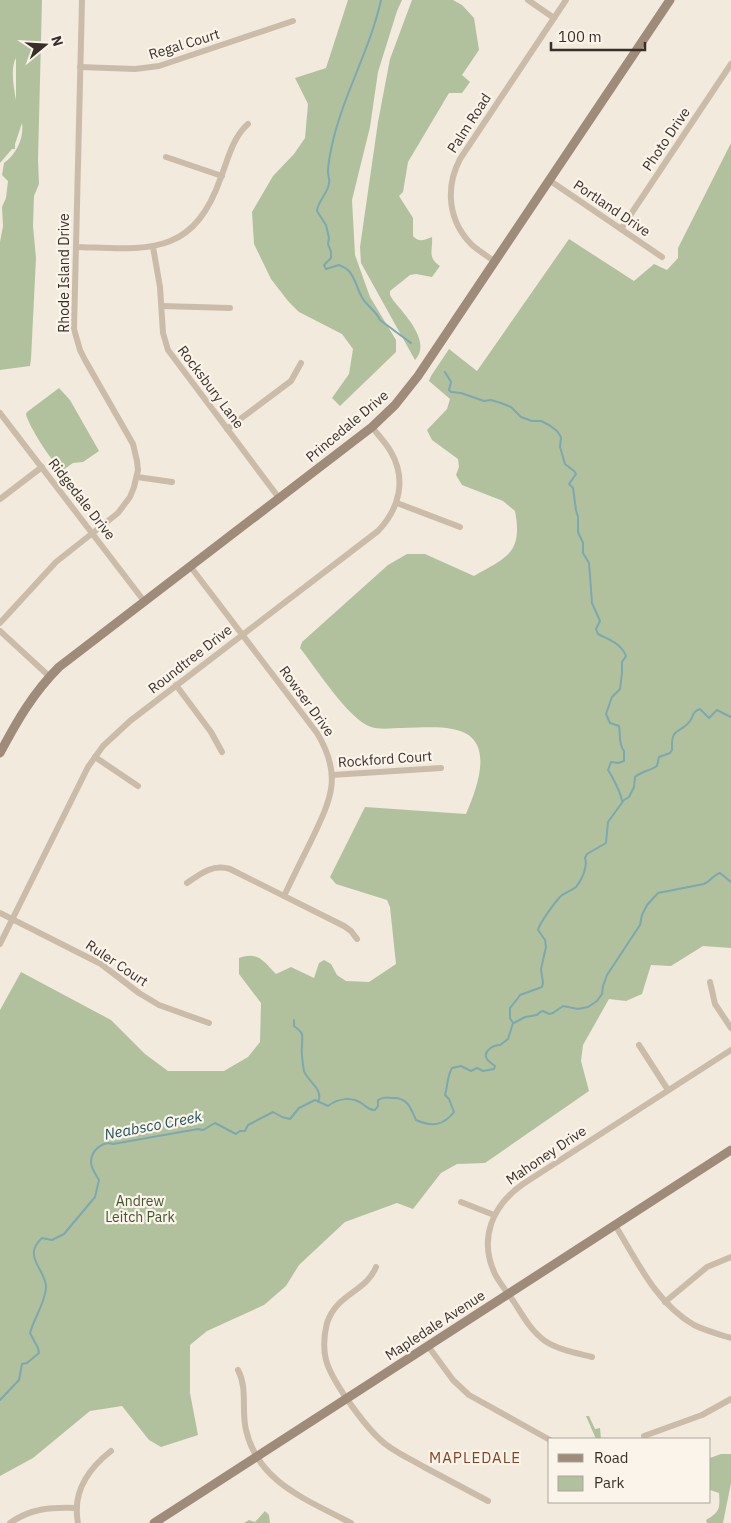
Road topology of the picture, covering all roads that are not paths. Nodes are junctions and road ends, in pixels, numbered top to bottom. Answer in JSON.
{"nodes":[{"id":1,"x":82,"y":0,"type":"edge"},
{"id":2,"x":528,"y":0,"type":"edge"},
{"id":3,"x":566,"y":0,"type":"edge"},
{"id":4,"x":670,"y":0,"type":"edge"},
{"id":5,"x":554,"y":18,"type":"junction"},
{"id":6,"x":293,"y":21,"type":"dead end"},
{"id":7,"x":731,"y":64,"type":"edge"},
{"id":8,"x":80,"y":67,"type":"junction"},
{"id":9,"x":248,"y":124,"type":"dead end"},
{"id":10,"x":166,"y":157,"type":"dead end"},
{"id":11,"x":222,"y":176,"type":"junction"},
{"id":12,"x":549,"y":180,"type":"junction"},
{"id":13,"x":621,"y":229,"type":"junction"},
{"id":14,"x":76,"y":247,"type":"junction"},
{"id":15,"x":153,"y":247,"type":"junction"},
{"id":16,"x":662,"y":257,"type":"dead end"},
{"id":17,"x":494,"y":261,"type":"junction"},
{"id":18,"x":162,"y":306,"type":"junction"},
{"id":19,"x":230,"y":308,"type":"dead end"},
{"id":20,"x":300,"y":363,"type":"dead end"},
{"id":21,"x":0,"y":413,"type":"edge"},
{"id":22,"x":372,"y":427,"type":"junction"},
{"id":23,"x":227,"y":429,"type":"junction"},
{"id":24,"x":42,"y":467,"type":"junction"},
{"id":25,"x":137,"y":477,"type":"junction"},
{"id":26,"x":172,"y":482,"type":"dead end"},
{"id":27,"x":279,"y":498,"type":"junction"},
{"id":28,"x":0,"y":499,"type":"edge"},
{"id":29,"x":397,"y":503,"type":"junction"},
{"id":30,"x":460,"y":527,"type":"dead end"},
{"id":31,"x":92,"y":533,"type":"junction"},
{"id":32,"x":190,"y":566,"type":"junction"},
{"id":33,"x":144,"y":601,"type":"junction"},
{"id":34,"x":0,"y":622,"type":"edge"},
{"id":35,"x":0,"y":631,"type":"edge"},
{"id":36,"x":242,"y":635,"type":"junction"},
{"id":37,"x":50,"y":677,"type":"junction"},
{"id":38,"x":176,"y":685,"type":"junction"},
{"id":39,"x":222,"y":752,"type":"dead end"},
{"id":40,"x":0,"y":753,"type":"edge"},
{"id":41,"x":95,"y":757,"type":"junction"},
{"id":42,"x":441,"y":768,"type":"dead end"},
{"id":43,"x":332,"y":775,"type":"junction"},
{"id":44,"x":138,"y":786,"type":"dead end"},
{"id":45,"x":187,"y":883,"type":"dead end"},
{"id":46,"x":284,"y":896,"type":"junction"},
{"id":47,"x":0,"y":913,"type":"edge"},
{"id":48,"x":12,"y":919,"type":"junction"},
{"id":49,"x":357,"y":939,"type":"dead end"},
{"id":50,"x":0,"y":944,"type":"edge"},
{"id":51,"x":710,"y":982,"type":"dead end"},
{"id":52,"x":209,"y":1023,"type":"dead end"},
{"id":53,"x":731,"y":1028,"type":"edge"},
{"id":54,"x":638,"y":1045,"type":"dead end"},
{"id":55,"x":731,"y":1050,"type":"edge"},
{"id":56,"x":668,"y":1090,"type":"junction"},
{"id":57,"x":731,"y":1150,"type":"edge"},
{"id":58,"x":461,"y":1202,"type":"dead end"},
{"id":59,"x":494,"y":1215,"type":"junction"},
{"id":60,"x":615,"y":1225,"type":"junction"},
{"id":61,"x":731,"y":1257,"type":"edge"},
{"id":62,"x":376,"y":1267,"type":"dead end"},
{"id":63,"x":508,"y":1294,"type":"junction"},
{"id":64,"x":665,"y":1302,"type":"junction"},
{"id":65,"x":731,"y":1338,"type":"edge"},
{"id":66,"x":428,"y":1346,"type":"junction"},
{"id":67,"x":592,"y":1357,"type":"dead end"},
{"id":68,"x":238,"y":1370,"type":"dead end"},
{"id":69,"x":347,"y":1398,"type":"junction"},
{"id":70,"x":731,"y":1398,"type":"edge"},
{"id":71,"x":644,"y":1436,"type":"dead end"},
{"id":72,"x":548,"y":1439,"type":"edge"},
{"id":73,"x":111,"y":1451,"type":"dead end"},
{"id":74,"x":257,"y":1457,"type":"junction"},
{"id":75,"x":488,"y":1501,"type":"dead end"},
{"id":76,"x":77,"y":1508,"type":"junction"},
{"id":77,"x":10,"y":1523,"type":"edge"},
{"id":78,"x":78,"y":1523,"type":"edge"},
{"id":79,"x":154,"y":1523,"type":"edge"},
{"id":80,"x":351,"y":1523,"type":"edge"}],
"edges":[{"from":1,"to":8,"type":"street","name":"Rhode Island Drive"},
{"from":2,"to":5,"type":"street"},
{"from":3,"to":5,"type":"street","name":"Palm Road"},
{"from":4,"to":12,"type":"street","name":"Princedale Drive"},
{"from":5,"to":17,"type":"street","name":"Palm Road"},
{"from":6,"to":8,"type":"street","name":"Regal Court"},
{"from":7,"to":13,"type":"street","name":"Photo Drive"},
{"from":8,"to":14,"type":"street","name":"Rhode Island Drive"},
{"from":9,"to":11,"type":"street"},
{"from":10,"to":11,"type":"street"},
{"from":11,"to":15,"type":"street"},
{"from":12,"to":13,"type":"street","name":"Portland Drive"},
{"from":12,"to":17,"type":"street","name":"Princedale Drive"},
{"from":13,"to":16,"type":"street","name":"Portland Drive"},
{"from":14,"to":15,"type":"street"},
{"from":14,"to":25,"type":"street","name":"Rhode Island Drive"},
{"from":15,"to":18,"type":"street","name":"Rocksbury Lane"},
{"from":17,"to":22,"type":"street","name":"Princedale Drive"},
{"from":18,"to":19,"type":"street"},
{"from":18,"to":23,"type":"street","name":"Rocksbury Lane"},
{"from":20,"to":23,"type":"street"},
{"from":21,"to":24,"type":"street","name":"Ridgedale Drive"},
{"from":22,"to":27,"type":"street","name":"Princedale Drive"},
{"from":22,"to":29,"type":"street","name":"Roundtree Drive"},
{"from":23,"to":27,"type":"street","name":"Rocksbury Lane"},
{"from":24,"to":28,"type":"street"},
{"from":24,"to":31,"type":"street","name":"Ridgedale Drive"},
{"from":25,"to":26,"type":"street"},
{"from":25,"to":31,"type":"street","name":"Rhode Island Drive"},
{"from":27,"to":32,"type":"street","name":"Princedale Drive"},
{"from":29,"to":30,"type":"street"},
{"from":29,"to":36,"type":"street","name":"Roundtree Drive"},
{"from":31,"to":33,"type":"street","name":"Ridgedale Drive"},
{"from":31,"to":34,"type":"street","name":"Rhode Island Drive"},
{"from":32,"to":33,"type":"street","name":"Princedale Drive"},
{"from":32,"to":36,"type":"street","name":"Rowser Drive"},
{"from":33,"to":37,"type":"street","name":"Princedale Drive"},
{"from":35,"to":37,"type":"street"},
{"from":36,"to":38,"type":"street","name":"Roundtree Drive"},
{"from":36,"to":43,"type":"street","name":"Rowser Drive"},
{"from":37,"to":40,"type":"street","name":"Princedale Drive"},
{"from":38,"to":39,"type":"street"},
{"from":38,"to":41,"type":"street","name":"Roundtree Drive"},
{"from":41,"to":44,"type":"street"},
{"from":41,"to":48,"type":"street","name":"Roundtree Drive"},
{"from":42,"to":43,"type":"street","name":"Rockford Court"},
{"from":43,"to":46,"type":"street","name":"Rowser Drive"},
{"from":45,"to":46,"type":"street"},
{"from":46,"to":49,"type":"street"},
{"from":47,"to":48,"type":"street","name":"Ruler Court"},
{"from":48,"to":50,"type":"street","name":"Roundtree Drive"},
{"from":48,"to":52,"type":"street","name":"Ruler Court"},
{"from":51,"to":53,"type":"street"},
{"from":54,"to":56,"type":"street"},
{"from":55,"to":56,"type":"street","name":"Mahoney Drive"},
{"from":56,"to":59,"type":"street","name":"Mahoney Drive"},
{"from":57,"to":60,"type":"street","name":"Mapledale Avenue"},
{"from":58,"to":59,"type":"street"},
{"from":59,"to":63,"type":"street","name":"Mahoney Drive"},
{"from":60,"to":63,"type":"street","name":"Mapledale Avenue"},
{"from":60,"to":64,"type":"street"},
{"from":61,"to":64,"type":"street"},
{"from":62,"to":69,"type":"street"},
{"from":63,"to":66,"type":"street","name":"Mapledale Avenue"},
{"from":63,"to":67,"type":"street","name":"Mahoney Drive"},
{"from":64,"to":65,"type":"street"},
{"from":66,"to":69,"type":"street","name":"Mapledale Avenue"},
{"from":66,"to":72,"type":"street"},
{"from":68,"to":74,"type":"street"},
{"from":69,"to":74,"type":"street","name":"Mapledale Avenue"},
{"from":69,"to":75,"type":"street"},
{"from":70,"to":71,"type":"street"},
{"from":73,"to":76,"type":"street"},
{"from":74,"to":79,"type":"street","name":"Mapledale Avenue"},
{"from":74,"to":80,"type":"street"},
{"from":76,"to":77,"type":"street"},
{"from":76,"to":78,"type":"street"}]}
